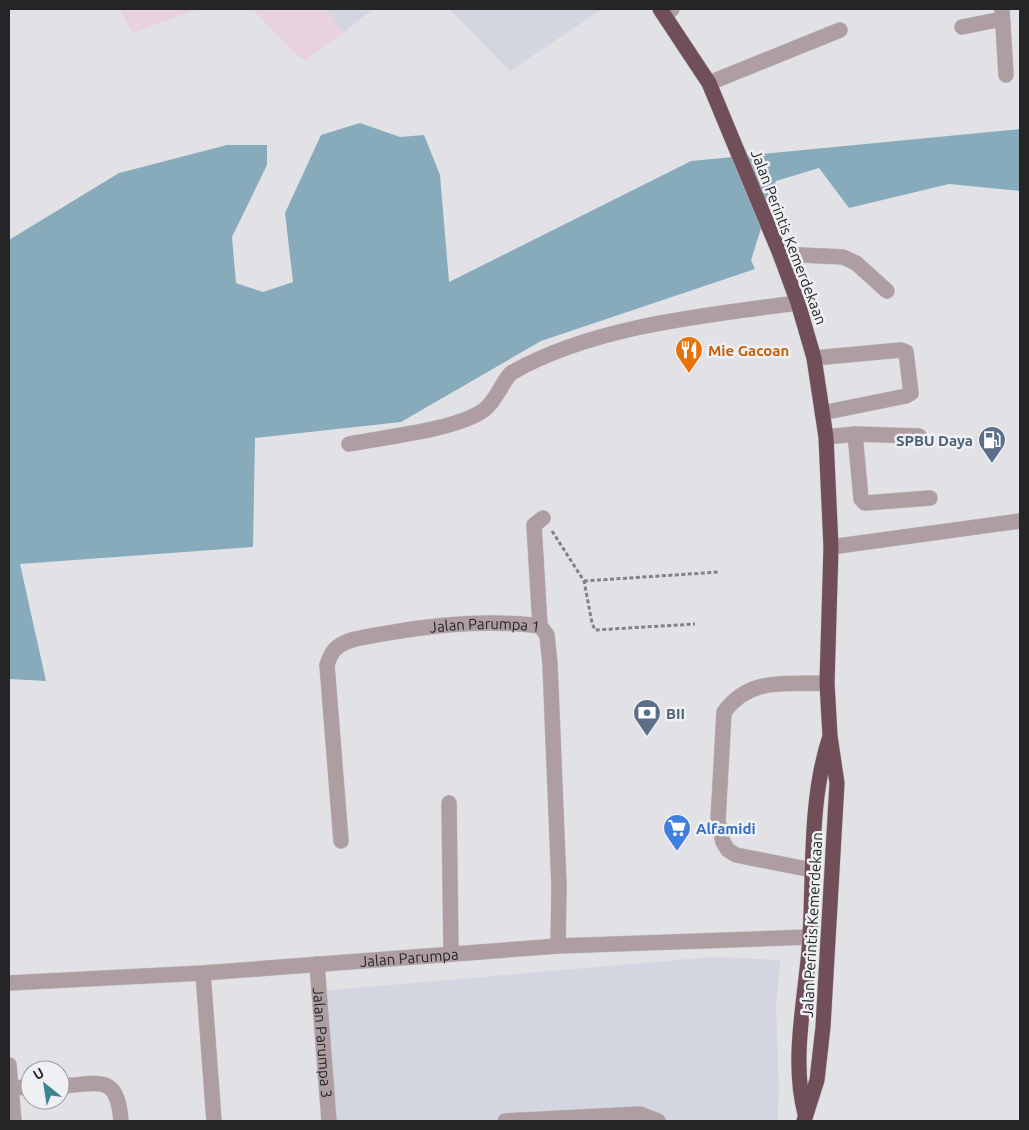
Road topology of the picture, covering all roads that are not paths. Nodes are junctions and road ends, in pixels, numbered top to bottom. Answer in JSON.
{"nodes":[{"id":1,"x":666,"y":11,"type":"edge"},
{"id":2,"x":1004,"y":12,"type":"edge"},
{"id":3,"x":962,"y":27,"type":"dead end"},
{"id":4,"x":840,"y":30,"type":"dead end"},
{"id":5,"x":1006,"y":75,"type":"dead end"},
{"id":6,"x":709,"y":83,"type":"junction"},
{"id":7,"x":778,"y":251,"type":"junction"},
{"id":8,"x":887,"y":291,"type":"dead end"},
{"id":9,"x":798,"y":303,"type":"junction"},
{"id":10,"x":814,"y":358,"type":"junction"},
{"id":11,"x":822,"y":414,"type":"junction"},
{"id":12,"x":855,"y":434,"type":"junction"},
{"id":13,"x":919,"y":436,"type":"dead end"},
{"id":14,"x":826,"y":437,"type":"junction"},
{"id":15,"x":349,"y":444,"type":"dead end"},
{"id":16,"x":930,"y":498,"type":"dead end"},
{"id":17,"x":543,"y":518,"type":"road end"},
{"id":18,"x":1020,"y":521,"type":"edge"},
{"id":19,"x":831,"y":547,"type":"junction"},
{"id":20,"x":540,"y":626,"type":"junction"},
{"id":21,"x":827,"y":683,"type":"junction"},
{"id":22,"x":830,"y":736,"type":"junction"},
{"id":23,"x":449,"y":803,"type":"dead end"},
{"id":24,"x":341,"y":842,"type":"dead end"},
{"id":25,"x":812,"y":870,"type":"junction"},
{"id":26,"x":810,"y":937,"type":"junction"},
{"id":27,"x":558,"y":946,"type":"junction"},
{"id":28,"x":451,"y":953,"type":"junction"},
{"id":29,"x":318,"y":964,"type":"junction"},
{"id":30,"x":203,"y":973,"type":"junction"},
{"id":31,"x":9,"y":984,"type":"edge"},
{"id":32,"x":9,"y":1065,"type":"edge"},
{"id":33,"x":70,"y":1086,"type":"edge"},
{"id":34,"x":11,"y":1088,"type":"junction"},
{"id":35,"x":20,"y":1088,"type":"edge"},
{"id":36,"x":805,"y":1117,"type":"edge"},
{"id":37,"x":14,"y":1121,"type":"edge"},
{"id":38,"x":121,"y":1121,"type":"edge"},
{"id":39,"x":214,"y":1121,"type":"edge"},
{"id":40,"x":329,"y":1121,"type":"edge"},
{"id":41,"x":505,"y":1121,"type":"edge"},
{"id":42,"x":658,"y":1121,"type":"edge"}],
"edges":[{"from":1,"to":6,"type":"highway","name":"Jalan Perintis Kemerdekaan"},
{"from":2,"to":3,"type":"street"},
{"from":2,"to":5,"type":"street"},
{"from":4,"to":6,"type":"street"},
{"from":6,"to":7,"type":"highway","name":"Jalan Perintis Kemerdekaan"},
{"from":7,"to":8,"type":"street"},
{"from":7,"to":9,"type":"highway","name":"Jalan Perintis Kemerdekaan"},
{"from":9,"to":10,"type":"highway","name":"Jalan Perintis Kemerdekaan"},
{"from":9,"to":15,"type":"street"},
{"from":10,"to":11,"type":"highway","name":"Jalan Perintis Kemerdekaan"},
{"from":10,"to":11,"type":"street"},
{"from":11,"to":14,"type":"highway","name":"Jalan Perintis Kemerdekaan"},
{"from":12,"to":13,"type":"street"},
{"from":12,"to":14,"type":"street"},
{"from":12,"to":16,"type":"street"},
{"from":14,"to":19,"type":"highway","name":"Jalan Perintis Kemerdekaan"},
{"from":17,"to":20,"type":"street"},
{"from":18,"to":19,"type":"street"},
{"from":19,"to":21,"type":"highway","name":"Jalan Perintis Kemerdekaan"},
{"from":20,"to":24,"type":"street","name":"Jalan Parumpa 1"},
{"from":20,"to":27,"type":"street","name":"Jalan Parumpa 1"},
{"from":21,"to":22,"type":"highway","name":"Jalan Perintis Kemerdekaan"},
{"from":21,"to":25,"type":"street"},
{"from":22,"to":25,"type":"highway","name":"Jalan Perintis Kemerdekaan"},
{"from":22,"to":36,"type":"highway","name":"Jalan Perintis Kemerdekaan"},
{"from":23,"to":28,"type":"street"},
{"from":25,"to":26,"type":"highway","name":"Jalan Perintis Kemerdekaan"},
{"from":26,"to":27,"type":"street","name":"Jalan Parumpa"},
{"from":26,"to":36,"type":"highway","name":"Jalan Perintis Kemerdekaan"},
{"from":27,"to":28,"type":"street","name":"Jalan Parumpa"},
{"from":28,"to":29,"type":"street","name":"Jalan Parumpa"},
{"from":29,"to":30,"type":"street","name":"Jalan Parumpa"},
{"from":29,"to":40,"type":"street","name":"Jalan Parumpa 3"},
{"from":30,"to":31,"type":"street","name":"Jalan Parumpa"},
{"from":30,"to":39,"type":"street"},
{"from":32,"to":34,"type":"street"},
{"from":33,"to":38,"type":"street"},
{"from":34,"to":35,"type":"street"},
{"from":34,"to":37,"type":"street"},
{"from":41,"to":42,"type":"street"}]}
